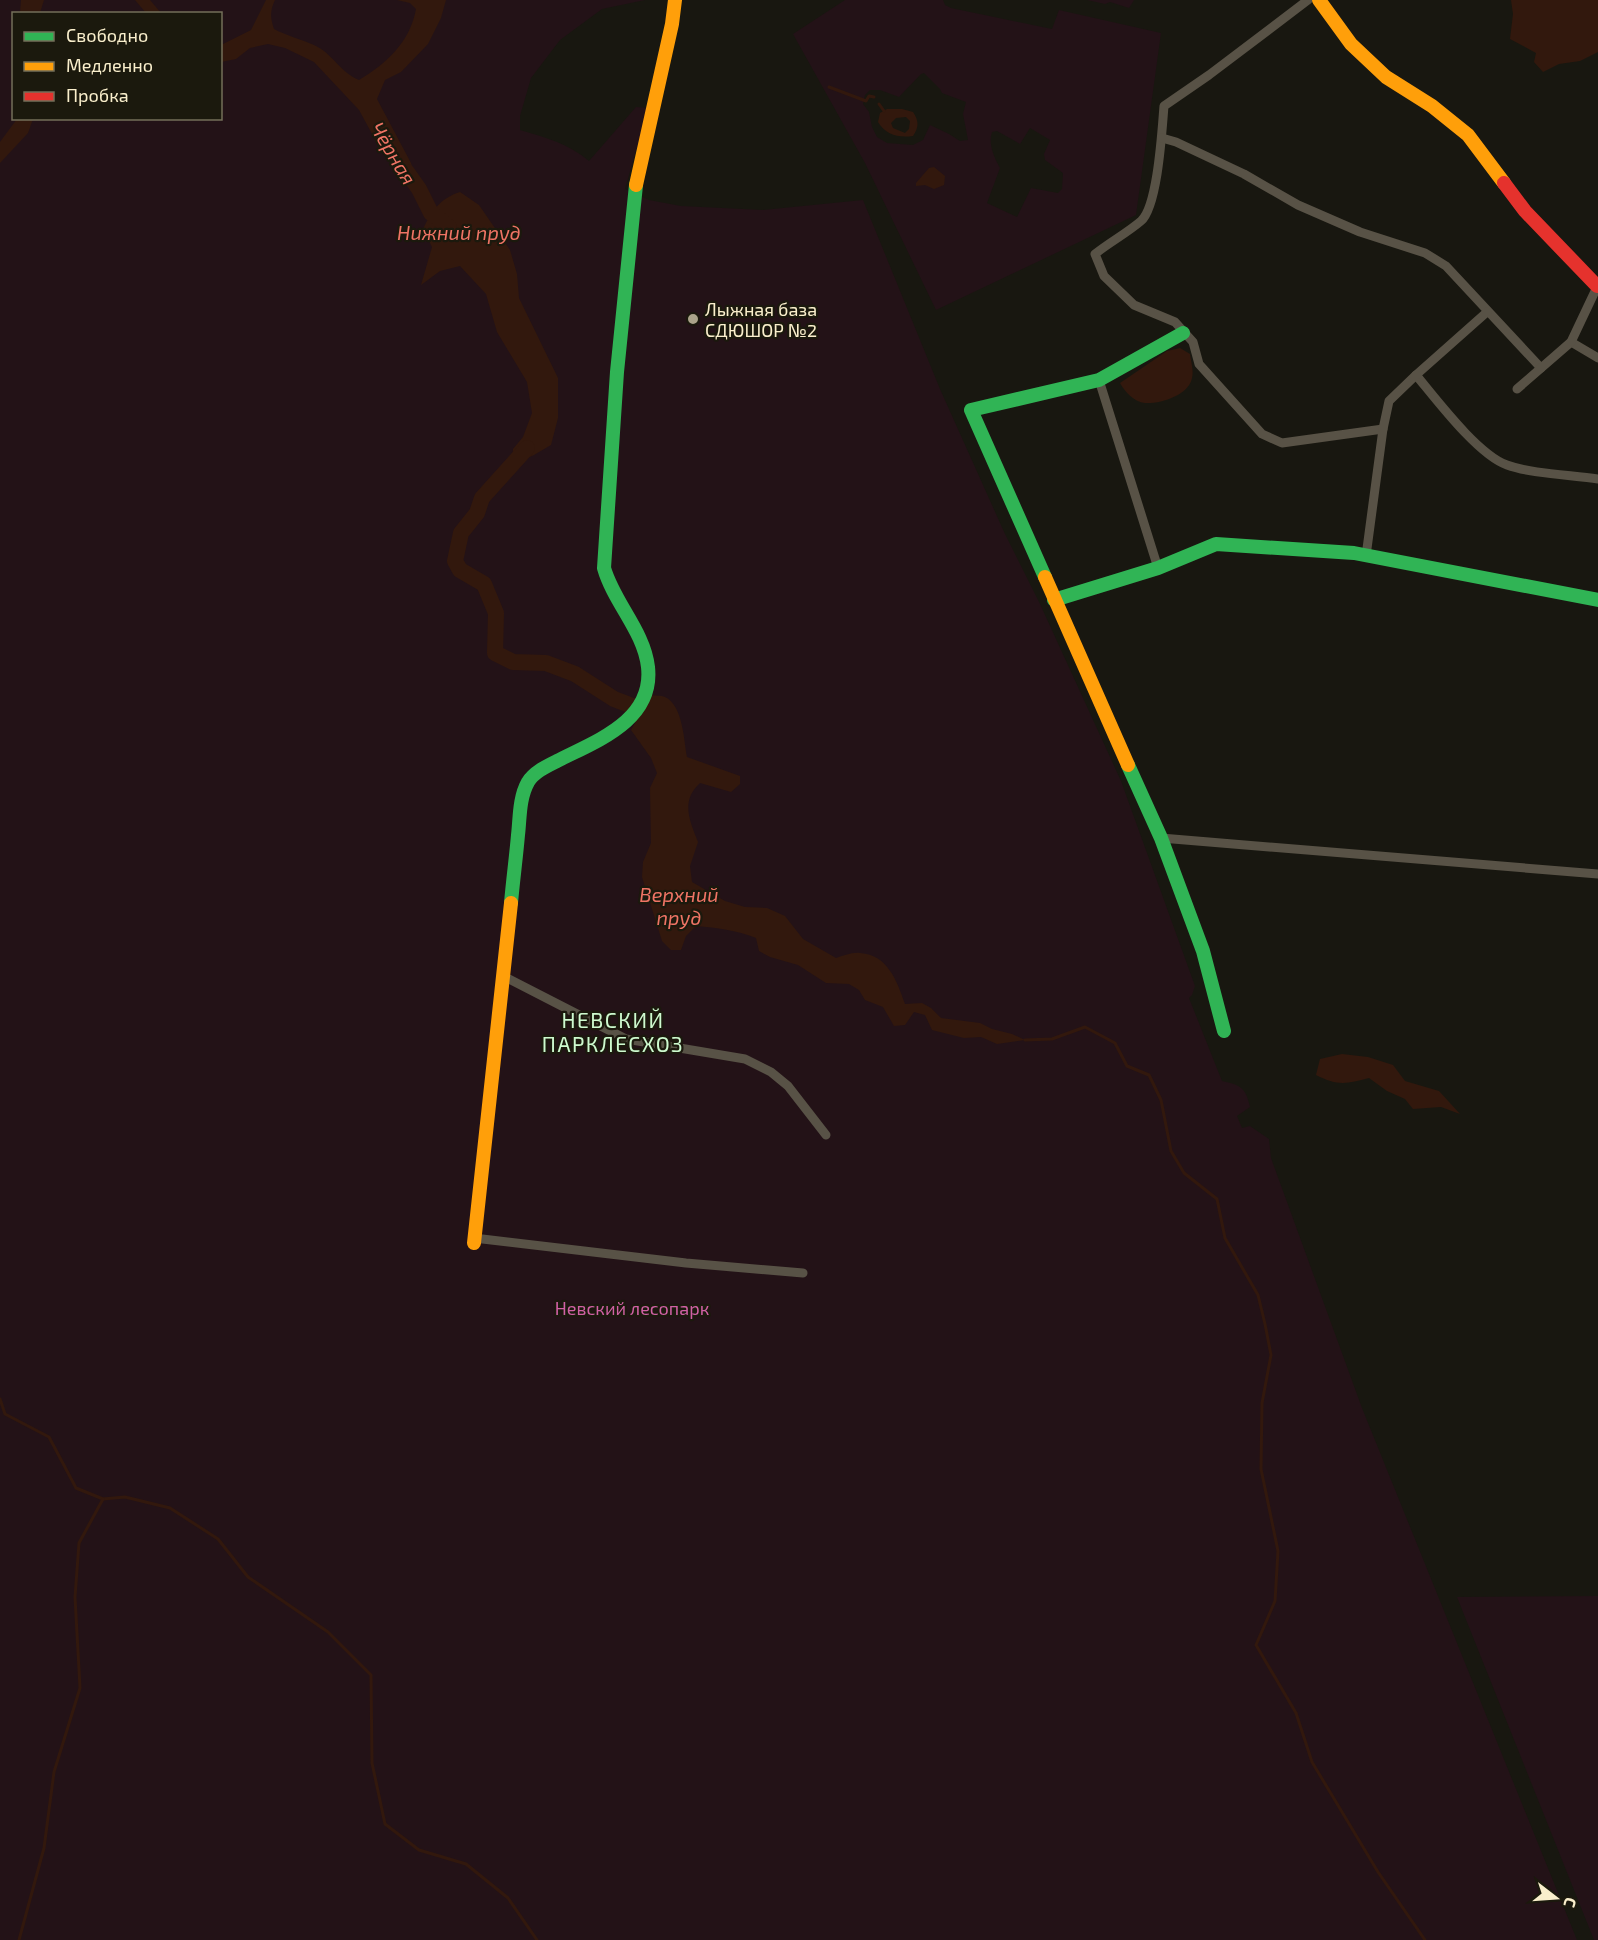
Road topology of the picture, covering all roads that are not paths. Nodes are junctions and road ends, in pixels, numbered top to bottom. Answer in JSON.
{"nodes":[{"id":1,"x":675,"y":0,"type":"edge"},
{"id":2,"x":1308,"y":0,"type":"edge"},
{"id":3,"x":1319,"y":0,"type":"edge"},
{"id":4,"x":1162,"y":138,"type":"junction"},
{"id":5,"x":1597,"y":286,"type":"edge"},
{"id":6,"x":1487,"y":312,"type":"junction"},
{"id":7,"x":1183,"y":333,"type":"junction"},
{"id":8,"x":1571,"y":342,"type":"junction"},
{"id":9,"x":1598,"y":358,"type":"edge"},
{"id":10,"x":1540,"y":368,"type":"junction"},
{"id":11,"x":1416,"y":375,"type":"junction"},
{"id":12,"x":1099,"y":380,"type":"junction"},
{"id":13,"x":1517,"y":389,"type":"dead end"},
{"id":14,"x":1383,"y":429,"type":"junction"},
{"id":15,"x":1598,"y":479,"type":"edge"},
{"id":16,"x":1366,"y":556,"type":"junction"},
{"id":17,"x":1158,"y":568,"type":"junction"},
{"id":18,"x":1054,"y":600,"type":"junction"},
{"id":19,"x":1598,"y":600,"type":"edge"},
{"id":20,"x":1161,"y":838,"type":"junction"},
{"id":21,"x":1598,"y":874,"type":"edge"},
{"id":22,"x":502,"y":976,"type":"junction"},
{"id":23,"x":1224,"y":1031,"type":"dead end"},
{"id":24,"x":826,"y":1136,"type":"dead end"},
{"id":25,"x":474,"y":1240,"type":"joint"},
{"id":26,"x":803,"y":1274,"type":"dead end"}],
"edges":[{"from":1,"to":22,"type":"street"},
{"from":2,"to":4,"type":"street"},
{"from":3,"to":5,"type":"street"},
{"from":4,"to":6,"type":"street"},
{"from":4,"to":7,"type":"street"},
{"from":5,"to":8,"type":"street"},
{"from":6,"to":10,"type":"street"},
{"from":6,"to":11,"type":"street"},
{"from":7,"to":12,"type":"street"},
{"from":7,"to":14,"type":"street"},
{"from":8,"to":9,"type":"street"},
{"from":8,"to":10,"type":"street"},
{"from":10,"to":13,"type":"street"},
{"from":11,"to":14,"type":"street"},
{"from":11,"to":15,"type":"street"},
{"from":12,"to":17,"type":"street"},
{"from":12,"to":18,"type":"street"},
{"from":14,"to":16,"type":"street"},
{"from":16,"to":17,"type":"street"},
{"from":16,"to":19,"type":"street"},
{"from":17,"to":18,"type":"street"},
{"from":18,"to":20,"type":"street"},
{"from":20,"to":21,"type":"street"},
{"from":20,"to":23,"type":"street"},
{"from":22,"to":24,"type":"street"},
{"from":22,"to":25,"type":"street"},
{"from":25,"to":26,"type":"street"}]}
